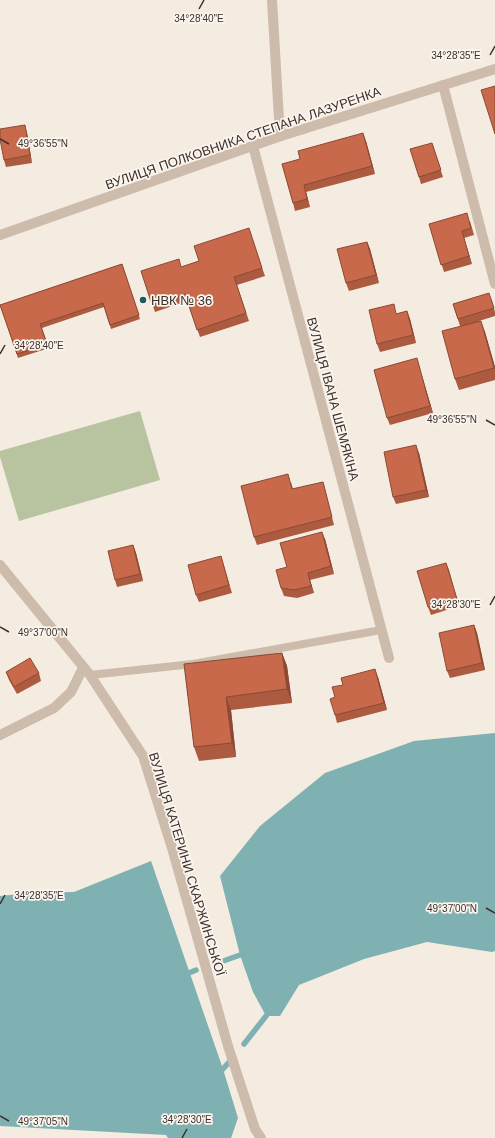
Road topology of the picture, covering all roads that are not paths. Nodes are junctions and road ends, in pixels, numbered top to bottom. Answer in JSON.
{"nodes":[{"id":1,"x":272,"y":0,"type":"edge"},
{"id":2,"x":495,"y":69,"type":"edge"},
{"id":3,"x":443,"y":85,"type":"junction"},
{"id":4,"x":281,"y":136,"type":"junction"},
{"id":5,"x":252,"y":146,"type":"junction"},
{"id":6,"x":0,"y":235,"type":"edge"},
{"id":7,"x":495,"y":284,"type":"edge"},
{"id":8,"x":0,"y":565,"type":"edge"},
{"id":9,"x":381,"y":630,"type":"junction"},
{"id":10,"x":389,"y":658,"type":"dead end"},
{"id":11,"x":86,"y":671,"type":"junction"},
{"id":12,"x":0,"y":735,"type":"edge"},
{"id":13,"x":261,"y":1138,"type":"edge"}],
"edges":[{"from":1,"to":4,"type":"street"},
{"from":2,"to":3,"type":"street","name":"ВУЛИЦЯ ПОЛКОВНИКА СТЕПАНА ЛАЗУРЕНКА"},
{"from":3,"to":4,"type":"street","name":"ВУЛИЦЯ ПОЛКОВНИКА СТЕПАНА ЛАЗУРЕНКА"},
{"from":3,"to":7,"type":"street"},
{"from":4,"to":5,"type":"street","name":"ВУЛИЦЯ ПОЛКОВНИКА СТЕПАНА ЛАЗУРЕНКА"},
{"from":5,"to":6,"type":"street","name":"ВУЛИЦЯ ПОЛКОВНИКА СТЕПАНА ЛАЗУРЕНКА"},
{"from":5,"to":9,"type":"street","name":"ВУЛИЦЯ ІВАНА ШЕМЯКІНА"},
{"from":8,"to":11,"type":"street","name":"ВУЛИЦЯ КАТЕРИНИ СКАРЖИНСЬКОЇ"},
{"from":9,"to":10,"type":"street","name":"ВУЛИЦЯ ІВАНА ШЕМЯКІНА"},
{"from":9,"to":11,"type":"lane"},
{"from":11,"to":12,"type":"street"},
{"from":11,"to":13,"type":"street","name":"ВУЛИЦЯ КАТЕРИНИ СКАРЖИНСЬКОЇ"}]}
